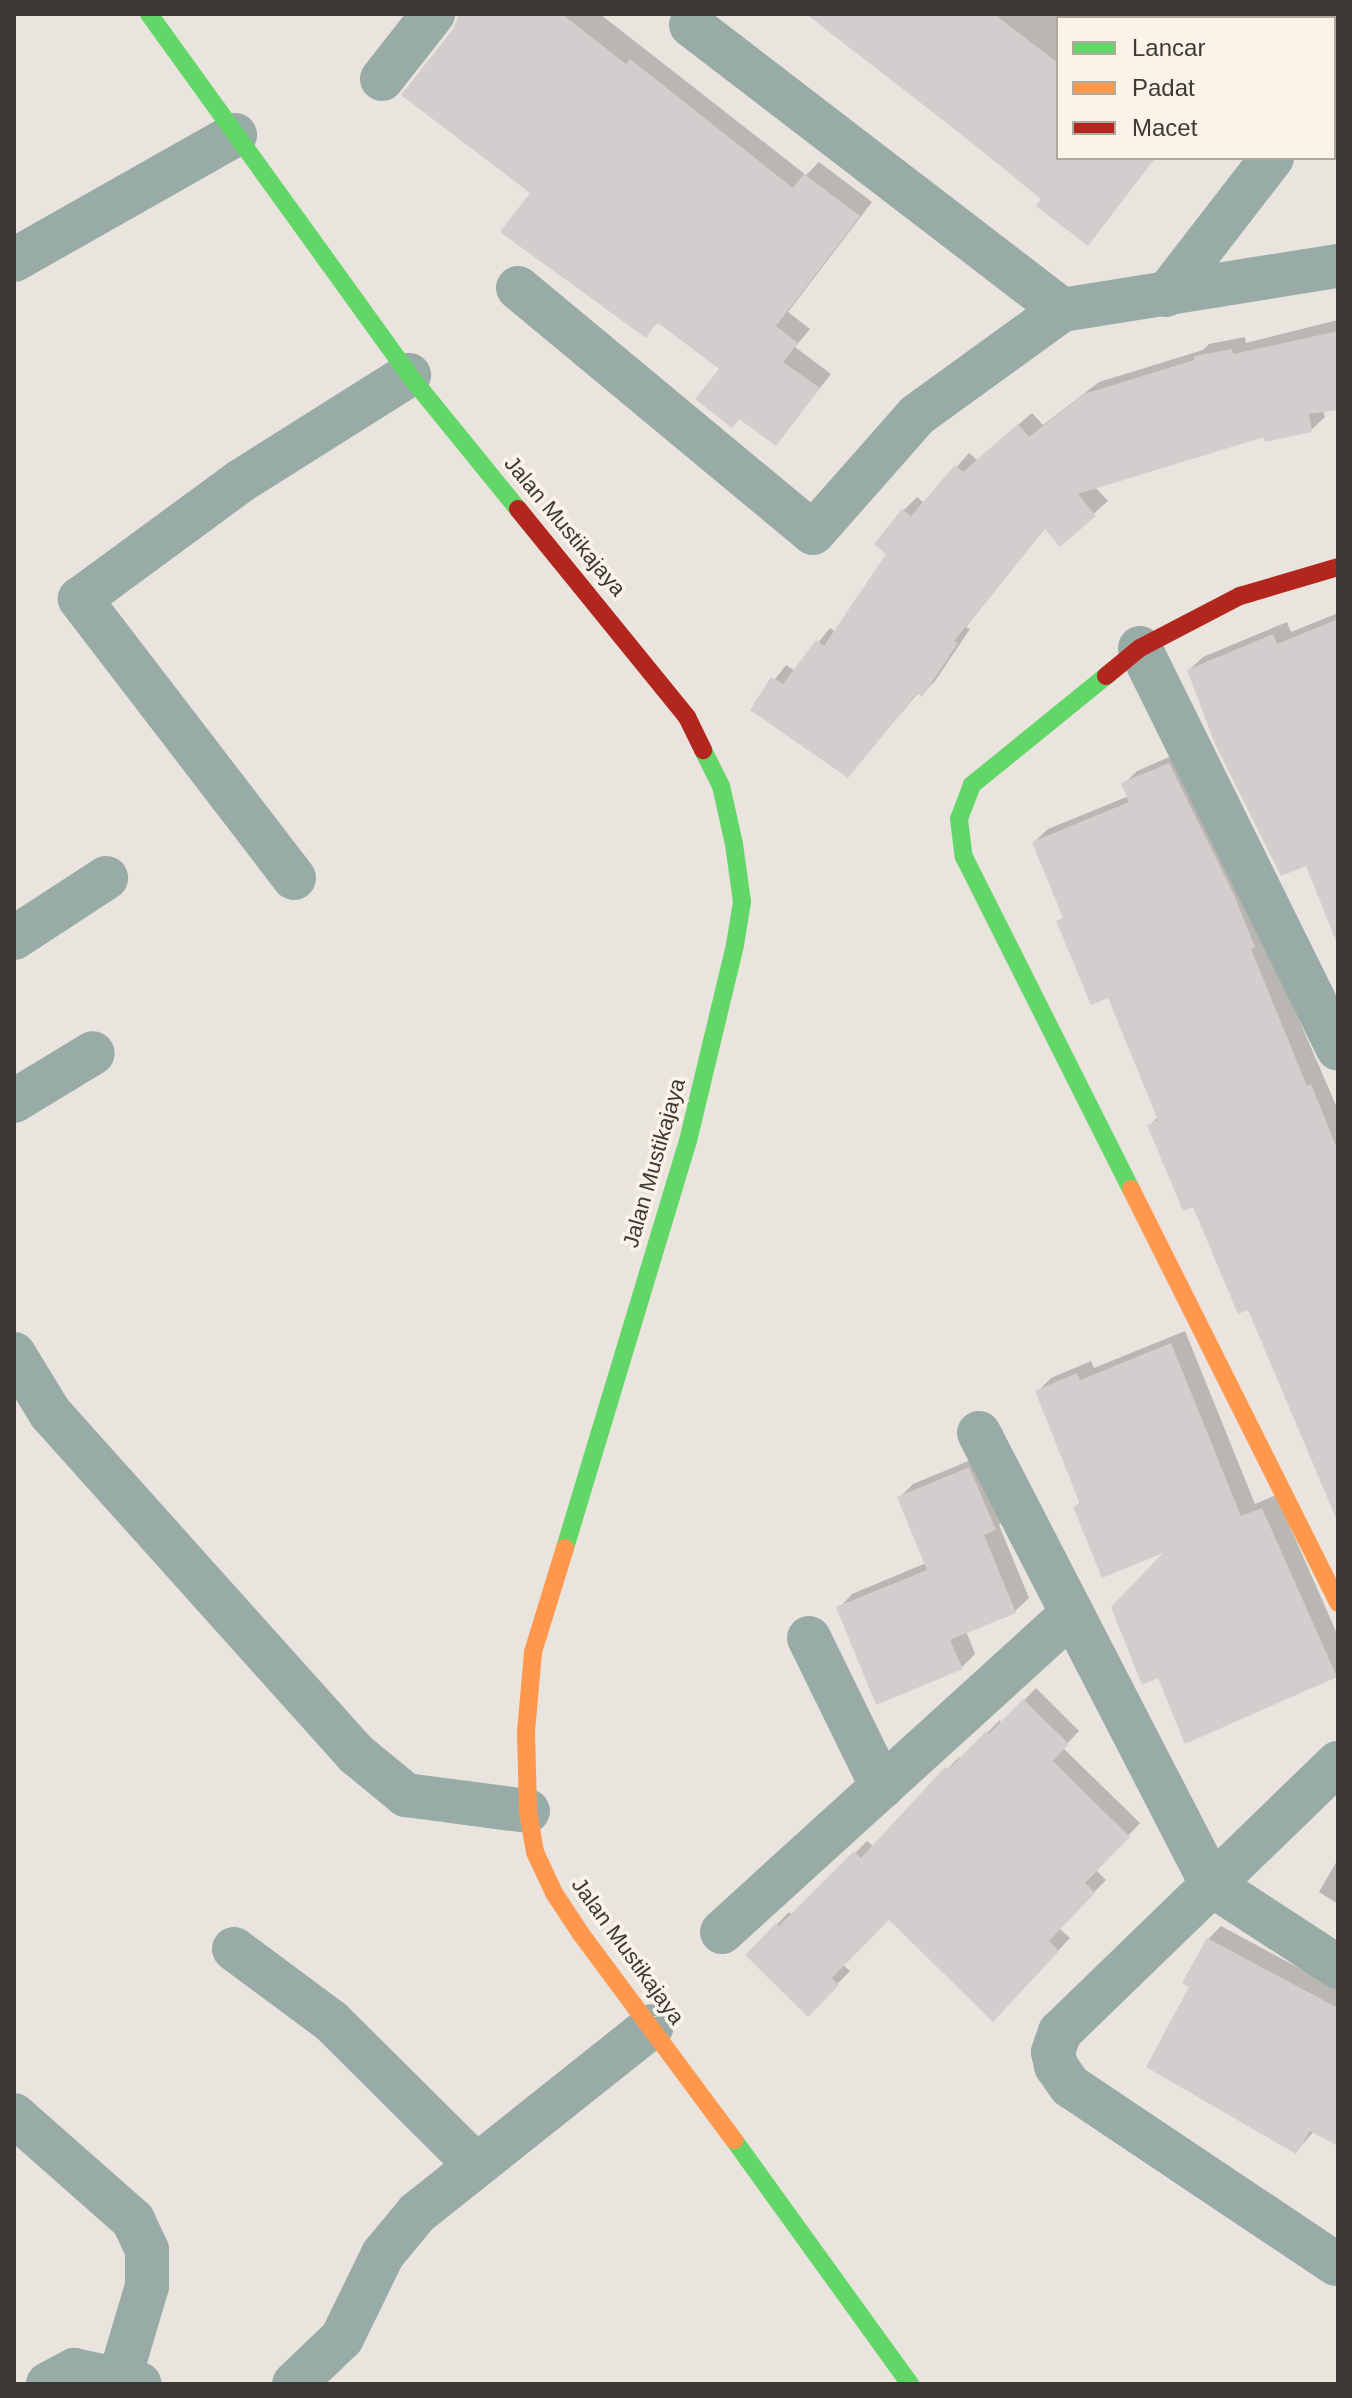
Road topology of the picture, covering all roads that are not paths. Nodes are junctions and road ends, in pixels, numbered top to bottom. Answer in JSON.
{"nodes":[{"id":1,"x":149,"y":14,"type":"edge"},
{"id":2,"x":433,"y":14,"type":"edge"},
{"id":3,"x":691,"y":25,"type":"dead end"},
{"id":4,"x":382,"y":79,"type":"dead end"},
{"id":5,"x":235,"y":135,"type":"junction"},
{"id":6,"x":1270,"y":160,"type":"edge"},
{"id":7,"x":14,"y":260,"type":"edge"},
{"id":8,"x":1338,"y":266,"type":"edge"},
{"id":9,"x":518,"y":288,"type":"dead end"},
{"id":10,"x":1166,"y":295,"type":"junction"},
{"id":11,"x":1062,"y":310,"type":"junction"},
{"id":12,"x":409,"y":375,"type":"junction"},
{"id":13,"x":1338,"y":567,"type":"edge"},
{"id":14,"x":1140,"y":648,"type":"junction"},
{"id":15,"x":106,"y":878,"type":"dead end"},
{"id":16,"x":294,"y":878,"type":"dead end"},
{"id":17,"x":14,"y":938,"type":"edge"},
{"id":18,"x":1338,"y":1049,"type":"edge"},
{"id":19,"x":93,"y":1053,"type":"dead end"},
{"id":20,"x":14,"y":1101,"type":"edge"},
{"id":21,"x":14,"y":1354,"type":"edge"},
{"id":22,"x":979,"y":1433,"type":"dead end"},
{"id":23,"x":1333,"y":1581,"type":"edge"},
{"id":24,"x":1071,"y":1614,"type":"junction"},
{"id":25,"x":809,"y":1638,"type":"dead end"},
{"id":26,"x":1338,"y":1763,"type":"edge"},
{"id":27,"x":882,"y":1787,"type":"junction"},
{"id":28,"x":528,"y":1811,"type":"junction"},
{"id":29,"x":1212,"y":1885,"type":"junction"},
{"id":30,"x":722,"y":1932,"type":"dead end"},
{"id":31,"x":234,"y":1949,"type":"dead end"},
{"id":32,"x":1338,"y":1967,"type":"edge"},
{"id":33,"x":652,"y":2026,"type":"junction"},
{"id":34,"x":14,"y":2115,"type":"edge"},
{"id":35,"x":475,"y":2164,"type":"junction"},
{"id":36,"x":1336,"y":2264,"type":"dead end"},
{"id":37,"x":14,"y":2370,"type":"edge"},
{"id":38,"x":130,"y":2381,"type":"edge"},
{"id":39,"x":31,"y":2384,"type":"edge"},
{"id":40,"x":48,"y":2384,"type":"edge"},
{"id":41,"x":294,"y":2384,"type":"edge"},
{"id":42,"x":910,"y":2384,"type":"edge"}],
"edges":[{"from":1,"to":5,"type":"main road","name":"Jalan Mustikajaya"},
{"from":2,"to":4,"type":"street"},
{"from":3,"to":11,"type":"street"},
{"from":5,"to":7,"type":"street"},
{"from":5,"to":12,"type":"main road","name":"Jalan Mustikajaya"},
{"from":6,"to":10,"type":"street"},
{"from":8,"to":10,"type":"street"},
{"from":9,"to":11,"type":"street"},
{"from":10,"to":11,"type":"street"},
{"from":12,"to":16,"type":"street"},
{"from":12,"to":28,"type":"main road","name":"Jalan Mustikajaya"},
{"from":13,"to":14,"type":"main road"},
{"from":14,"to":18,"type":"street"},
{"from":14,"to":23,"type":"main road"},
{"from":15,"to":17,"type":"street"},
{"from":19,"to":20,"type":"street"},
{"from":21,"to":28,"type":"street"},
{"from":22,"to":24,"type":"street"},
{"from":24,"to":27,"type":"street"},
{"from":24,"to":29,"type":"street"},
{"from":25,"to":27,"type":"street"},
{"from":26,"to":29,"type":"street"},
{"from":27,"to":30,"type":"street"},
{"from":28,"to":33,"type":"main road","name":"Jalan Mustikajaya"},
{"from":29,"to":32,"type":"street"},
{"from":29,"to":36,"type":"street"},
{"from":31,"to":35,"type":"street"},
{"from":33,"to":35,"type":"street"},
{"from":33,"to":42,"type":"main road","name":"Jalan Mustikajaya"},
{"from":34,"to":38,"type":"street"},
{"from":35,"to":41,"type":"street"},
{"from":37,"to":39,"type":"street"},
{"from":38,"to":40,"type":"street"}]}
